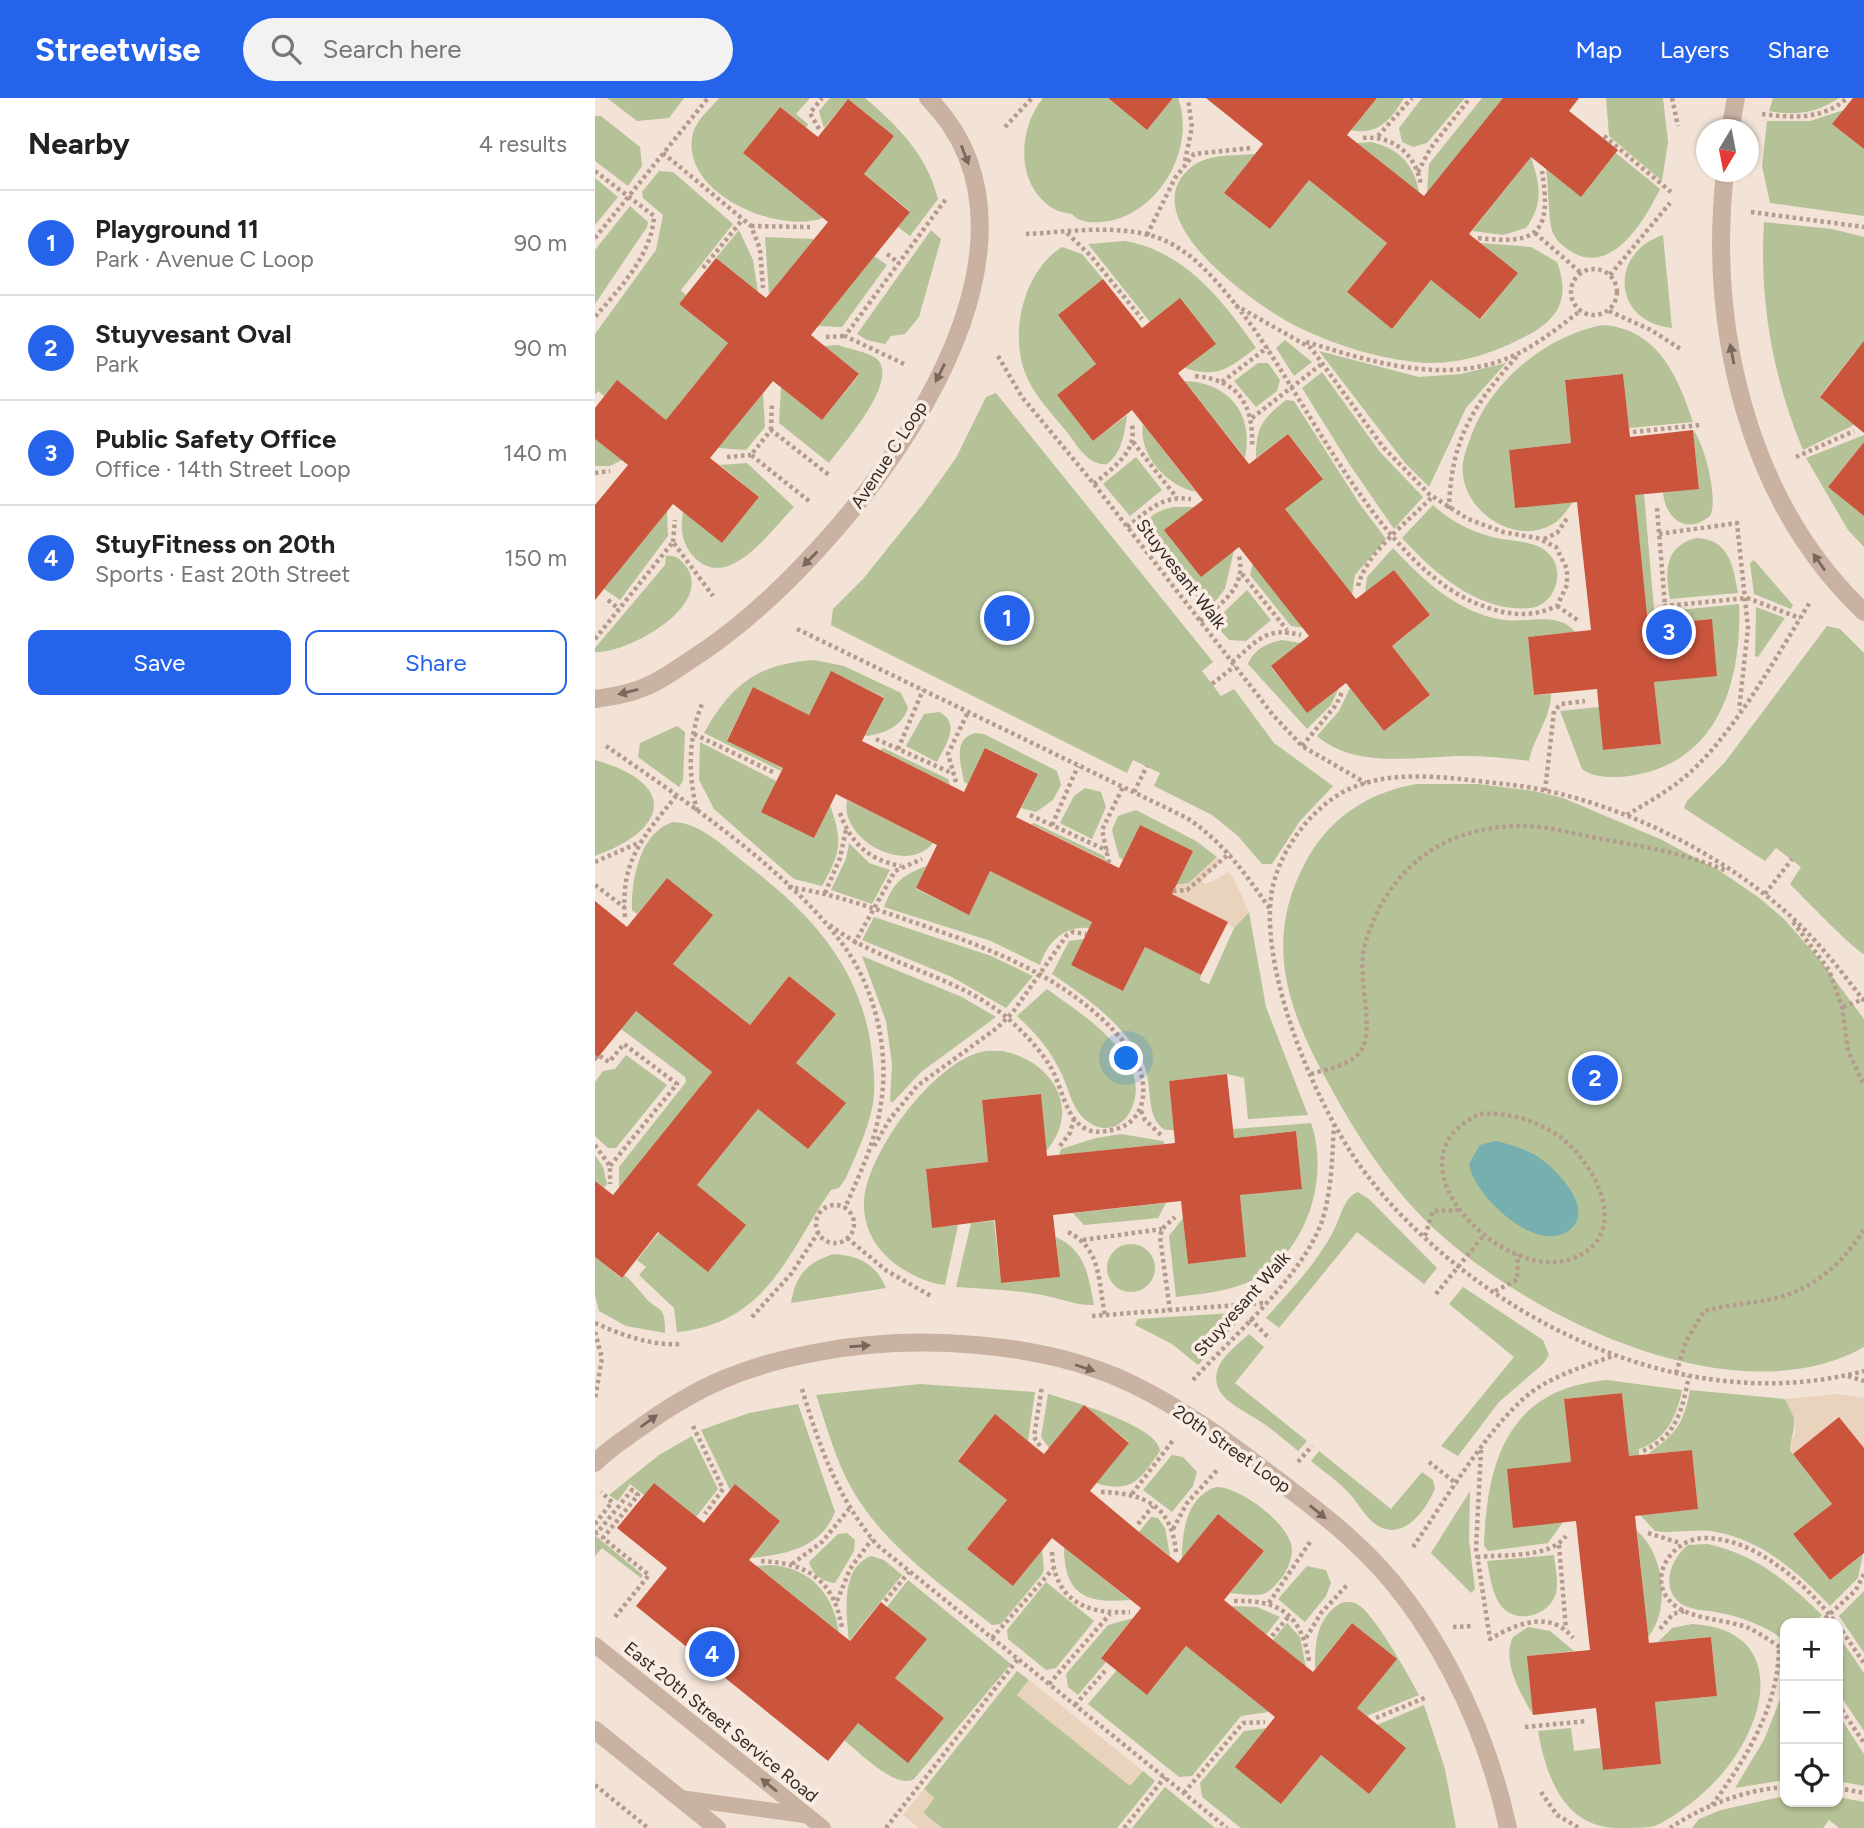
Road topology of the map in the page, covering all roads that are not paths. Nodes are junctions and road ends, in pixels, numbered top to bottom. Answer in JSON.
{"nodes":[{"id":1,"x":928,"y":98,"type":"edge"},
{"id":2,"x":1736,"y":98,"type":"edge"},
{"id":3,"x":1732,"y":119,"type":"edge"},
{"id":4,"x":1724,"y":182,"type":"edge"},
{"id":5,"x":1864,"y":612,"type":"edge"},
{"id":6,"x":595,"y":699,"type":"edge"},
{"id":7,"x":595,"y":1462,"type":"edge"},
{"id":8,"x":595,"y":1645,"type":"edge"},
{"id":9,"x":595,"y":1730,"type":"edge"},
{"id":10,"x":680,"y":1798,"type":"junction"},
{"id":11,"x":807,"y":1815,"type":"junction"},
{"id":12,"x":717,"y":1828,"type":"edge"},
{"id":13,"x":823,"y":1828,"type":"edge"},
{"id":14,"x":1508,"y":1828,"type":"edge"}],
"edges":[{"from":1,"to":6,"type":"street","name":"Avenue C Loop","one_way":true},
{"from":2,"to":3,"type":"street"},
{"from":5,"to":4,"type":"street","one_way":true},
{"from":7,"to":14,"type":"street","name":"20th Street Loop","one_way":true},
{"from":11,"to":8,"type":"lane","name":"East 20th Street Service Road","one_way":true},
{"from":9,"to":10,"type":"street"},
{"from":10,"to":11,"type":"lane"},
{"from":10,"to":12,"type":"street"},
{"from":11,"to":13,"type":"lane","name":"East 20th Street Service Road"}]}
